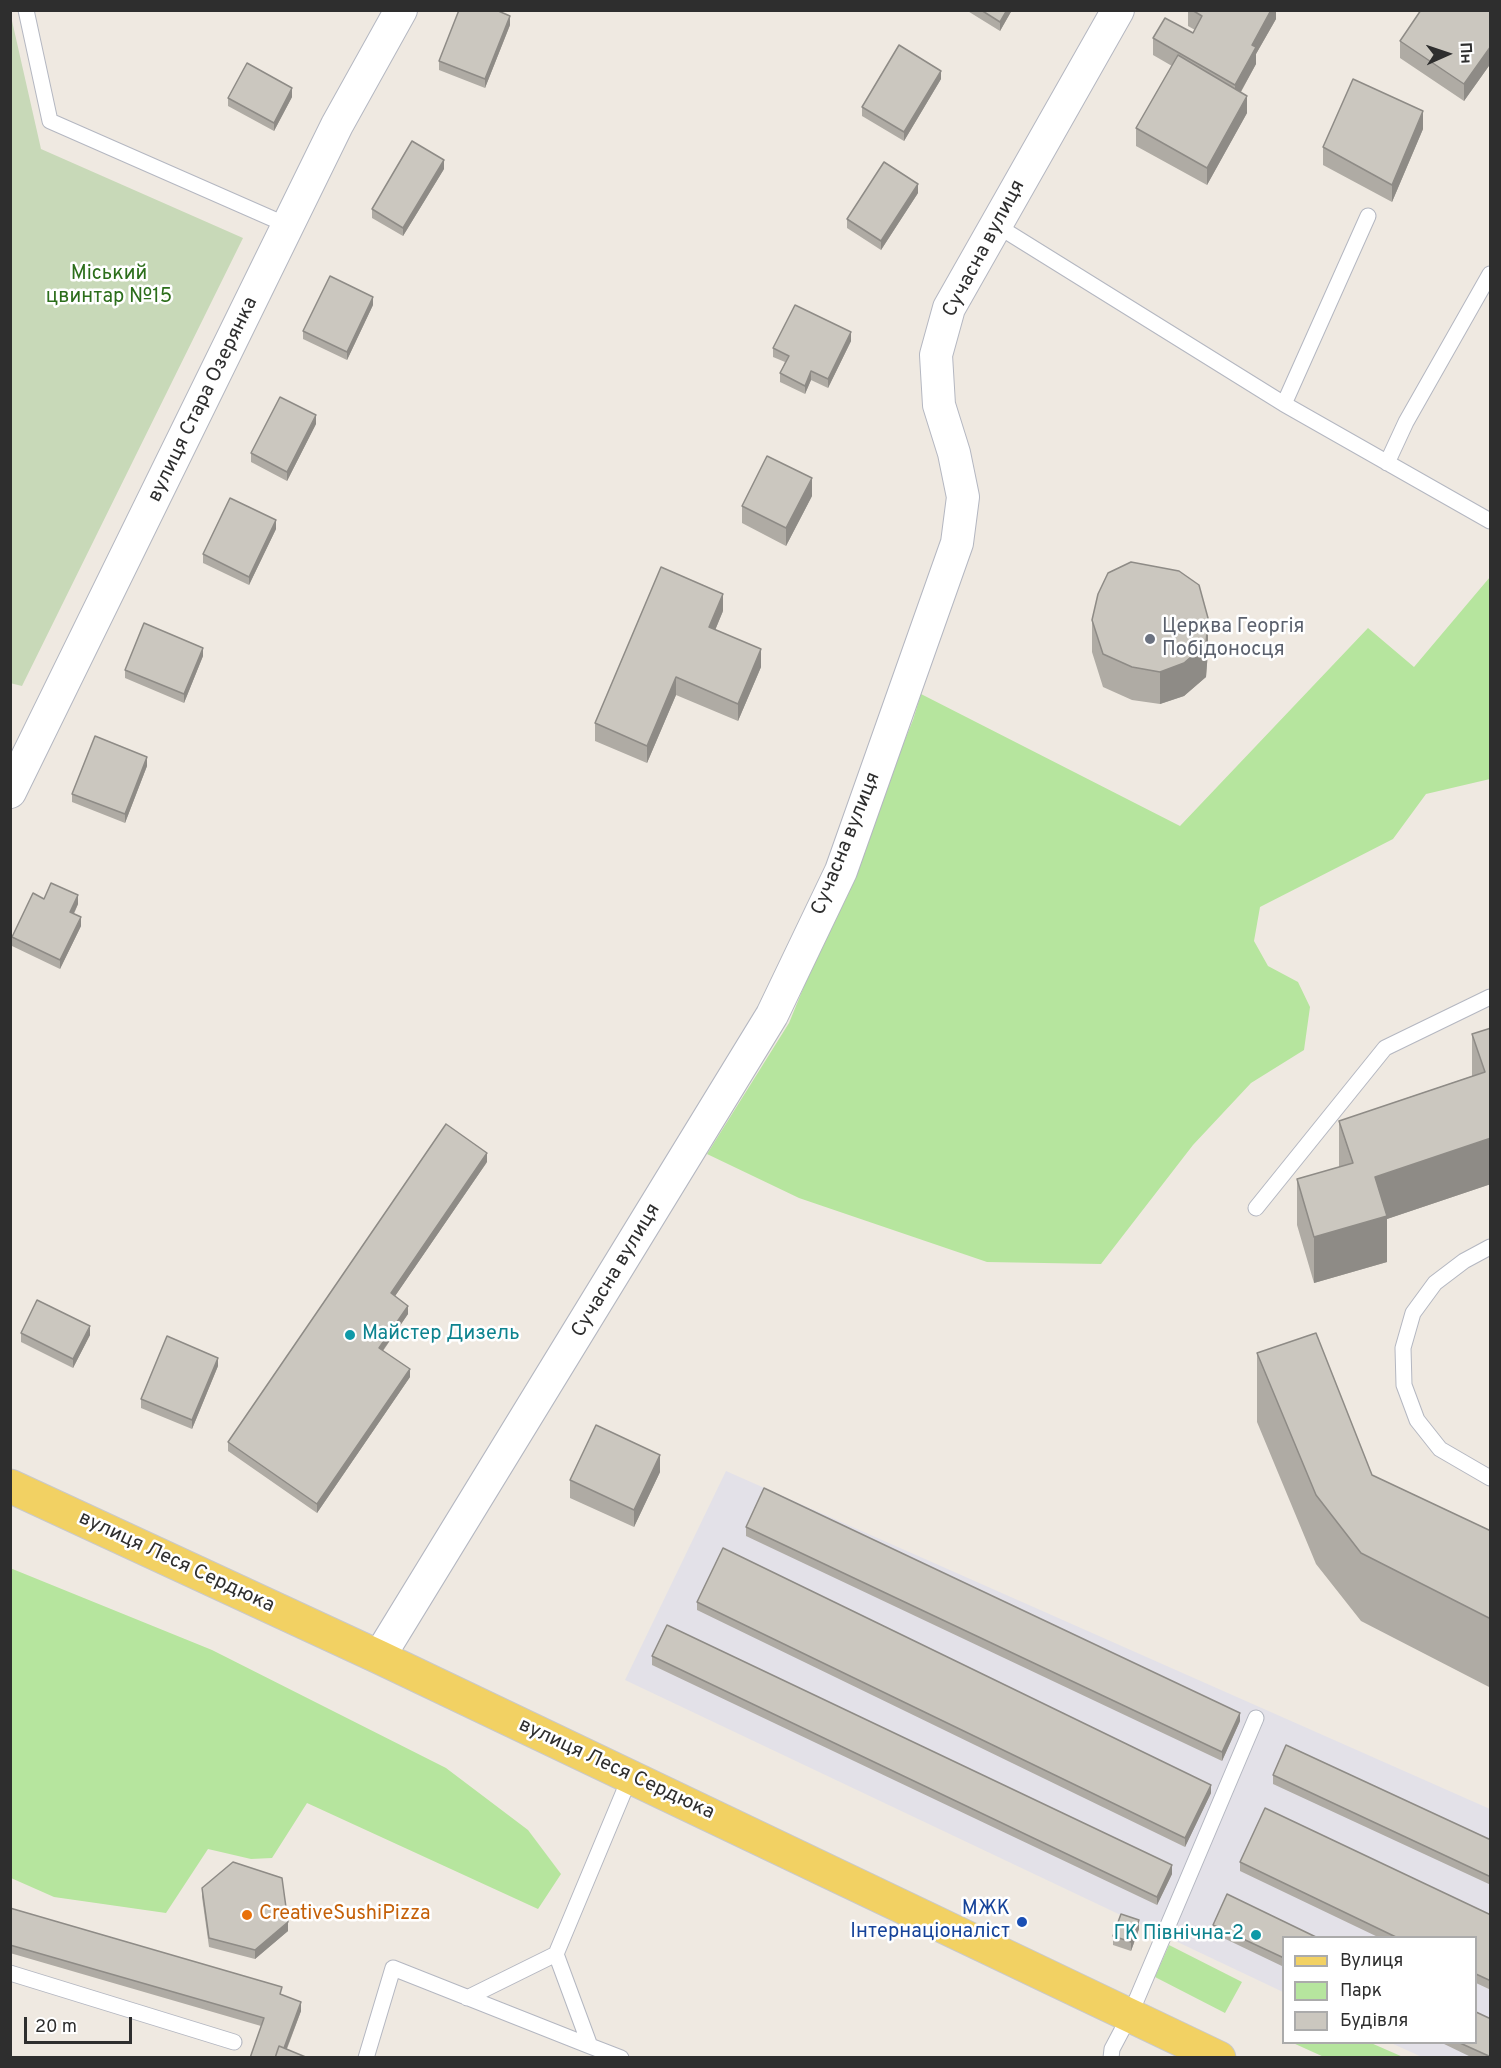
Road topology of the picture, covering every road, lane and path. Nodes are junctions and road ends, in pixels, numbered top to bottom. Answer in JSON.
{"nodes":[{"id":1,"x":26,"y":10,"type":"edge"},
{"id":2,"x":401,"y":10,"type":"edge"},
{"id":3,"x":1118,"y":10,"type":"edge"},
{"id":4,"x":1368,"y":216,"type":"dead end"},
{"id":5,"x":996,"y":225,"type":"junction"},
{"id":6,"x":289,"y":226,"type":"junction"},
{"id":7,"x":1491,"y":274,"type":"edge"},
{"id":8,"x":1284,"y":404,"type":"junction"},
{"id":9,"x":1387,"y":463,"type":"junction"},
{"id":10,"x":1491,"y":521,"type":"edge"},
{"id":11,"x":10,"y":792,"type":"edge"},
{"id":12,"x":1491,"y":997,"type":"edge"},
{"id":13,"x":1256,"y":1208,"type":"dead end"},
{"id":14,"x":1491,"y":1247,"type":"edge"},
{"id":15,"x":1491,"y":1478,"type":"edge"},
{"id":16,"x":10,"y":1486,"type":"edge"},
{"id":17,"x":379,"y":1657,"type":"junction"},
{"id":18,"x":1257,"y":1718,"type":"dead end"},
{"id":19,"x":630,"y":1777,"type":"junction"},
{"id":20,"x":556,"y":1954,"type":"junction"},
{"id":21,"x":10,"y":1973,"type":"edge"},
{"id":22,"x":467,"y":1998,"type":"junction"},
{"id":23,"x":1131,"y":2015,"type":"junction"},
{"id":24,"x":234,"y":2042,"type":"dead end"},
{"id":25,"x":591,"y":2046,"type":"junction"},
{"id":26,"x":1112,"y":2053,"type":"edge"},
{"id":27,"x":366,"y":2058,"type":"edge"},
{"id":28,"x":621,"y":2058,"type":"edge"},
{"id":29,"x":1097,"y":2058,"type":"edge"},
{"id":30,"x":1219,"y":2058,"type":"edge"}],
"edges":[{"from":1,"to":6,"type":"lane"},
{"from":2,"to":6,"type":"street","name":"вулиця Стара Озерянка"},
{"from":3,"to":5,"type":"street","name":"Сучасна вулиця"},
{"from":4,"to":8,"type":"lane"},
{"from":5,"to":8,"type":"lane"},
{"from":5,"to":17,"type":"street","name":"Сучасна вулиця"},
{"from":6,"to":11,"type":"street","name":"вулиця Стара Озерянка"},
{"from":7,"to":9,"type":"lane"},
{"from":8,"to":9,"type":"lane"},
{"from":9,"to":10,"type":"lane"},
{"from":12,"to":13,"type":"lane"},
{"from":14,"to":15,"type":"lane"},
{"from":16,"to":17,"type":"main road","name":"вулиця Леся Сердюка"},
{"from":17,"to":19,"type":"main road","name":"вулиця Леся Сердюка"},
{"from":18,"to":23,"type":"lane"},
{"from":19,"to":20,"type":"lane"},
{"from":19,"to":23,"type":"main road","name":"вулиця Леся Сердюка"},
{"from":20,"to":22,"type":"lane"},
{"from":20,"to":25,"type":"lane"},
{"from":21,"to":24,"type":"lane"},
{"from":22,"to":25,"type":"lane"},
{"from":22,"to":27,"type":"lane"},
{"from":23,"to":26,"type":"lane"},
{"from":23,"to":30,"type":"main road","name":"вулиця Леся Сердюка"},
{"from":25,"to":28,"type":"lane"},
{"from":26,"to":29,"type":"lane"}]}
